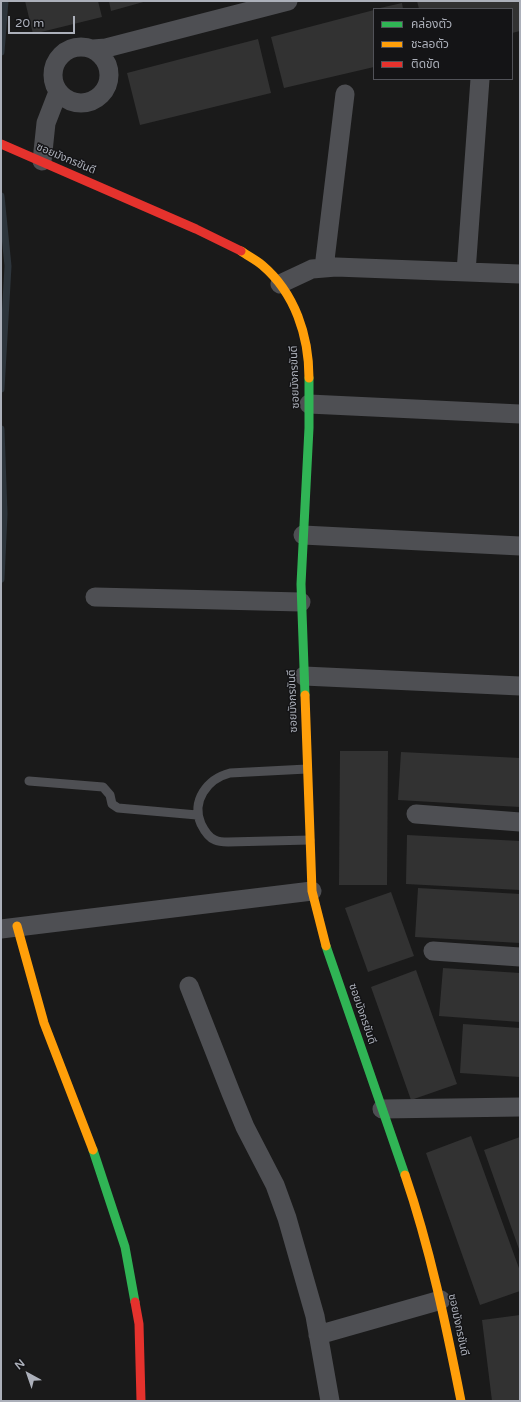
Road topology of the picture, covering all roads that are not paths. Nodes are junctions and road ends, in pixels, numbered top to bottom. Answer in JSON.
{"nodes":[{"id":1,"x":288,"y":1,"type":"edge"},
{"id":2,"x":93,"y":49,"type":"junction"},
{"id":3,"x":480,"y":80,"type":"edge"},
{"id":4,"x":58,"y":92,"type":"junction"},
{"id":5,"x":345,"y":94,"type":"dead end"},
{"id":6,"x":1,"y":144,"type":"edge"},
{"id":7,"x":42,"y":161,"type":"junction"},
{"id":8,"x":324,"y":268,"type":"junction"},
{"id":9,"x":466,"y":272,"type":"junction"},
{"id":10,"x":520,"y":274,"type":"edge"},
{"id":11,"x":280,"y":284,"type":"junction"},
{"id":12,"x":309,"y":404,"type":"junction"},
{"id":13,"x":520,"y":414,"type":"edge"},
{"id":14,"x":303,"y":536,"type":"junction"},
{"id":15,"x":520,"y":546,"type":"edge"},
{"id":16,"x":95,"y":597,"type":"dead end"},
{"id":17,"x":301,"y":602,"type":"junction"},
{"id":18,"x":304,"y":676,"type":"junction"},
{"id":19,"x":520,"y":686,"type":"edge"},
{"id":20,"x":307,"y":769,"type":"junction"},
{"id":21,"x":29,"y":781,"type":"dead end"},
{"id":22,"x":416,"y":814,"type":"dead end"},
{"id":23,"x":197,"y":815,"type":"junction"},
{"id":24,"x":520,"y":822,"type":"edge"},
{"id":25,"x":310,"y":840,"type":"junction"},
{"id":26,"x":312,"y":891,"type":"junction"},
{"id":27,"x":9,"y":928,"type":"edge"},
{"id":28,"x":433,"y":952,"type":"dead end"},
{"id":29,"x":520,"y":957,"type":"edge"},
{"id":30,"x":189,"y":986,"type":"dead end"},
{"id":31,"x":520,"y":1107,"type":"edge"},
{"id":32,"x":382,"y":1109,"type":"junction"},
{"id":33,"x":441,"y":1300,"type":"junction"},
{"id":34,"x":318,"y":1335,"type":"junction"},
{"id":35,"x":140,"y":1401,"type":"edge"},
{"id":36,"x":330,"y":1401,"type":"edge"},
{"id":37,"x":461,"y":1401,"type":"edge"}],
"edges":[{"from":1,"to":2,"type":"street"},
{"from":2,"to":4,"type":"street"},
{"from":2,"to":4,"type":"street"},
{"from":3,"to":9,"type":"street"},
{"from":4,"to":7,"type":"street"},
{"from":5,"to":8,"type":"street"},
{"from":6,"to":7,"type":"street","name":"ซอยมังกรขันดี"},
{"from":7,"to":11,"type":"street","name":"ซอยมังกรขันดี"},
{"from":8,"to":9,"type":"street"},
{"from":8,"to":11,"type":"street"},
{"from":9,"to":10,"type":"street"},
{"from":11,"to":12,"type":"street","name":"ซอยมังกรขันดี"},
{"from":12,"to":13,"type":"street"},
{"from":12,"to":14,"type":"street","name":"ซอยมังกรขันดี"},
{"from":14,"to":15,"type":"street"},
{"from":14,"to":17,"type":"street","name":"ซอยมังกรขันดี"},
{"from":16,"to":17,"type":"street"},
{"from":17,"to":18,"type":"street","name":"ซอยมังกรขันดี"},
{"from":18,"to":19,"type":"street"},
{"from":18,"to":20,"type":"street","name":"ซอยมังกรขันดี"},
{"from":20,"to":23,"type":"lane"},
{"from":20,"to":25,"type":"street","name":"ซอยมังกรขันดี"},
{"from":21,"to":23,"type":"lane"},
{"from":22,"to":24,"type":"street"},
{"from":23,"to":25,"type":"lane"},
{"from":25,"to":26,"type":"street","name":"ซอยมังกรขันดี"},
{"from":26,"to":27,"type":"street"},
{"from":26,"to":32,"type":"street","name":"ซอยมังกรขันดี"},
{"from":27,"to":35,"type":"street"},
{"from":28,"to":29,"type":"street"},
{"from":30,"to":34,"type":"street"},
{"from":31,"to":32,"type":"street"},
{"from":32,"to":33,"type":"street","name":"ซอยมังกรขันดี"},
{"from":33,"to":34,"type":"street"},
{"from":33,"to":37,"type":"street","name":"ซอยมังกรขันดี"},
{"from":34,"to":36,"type":"street"}]}
